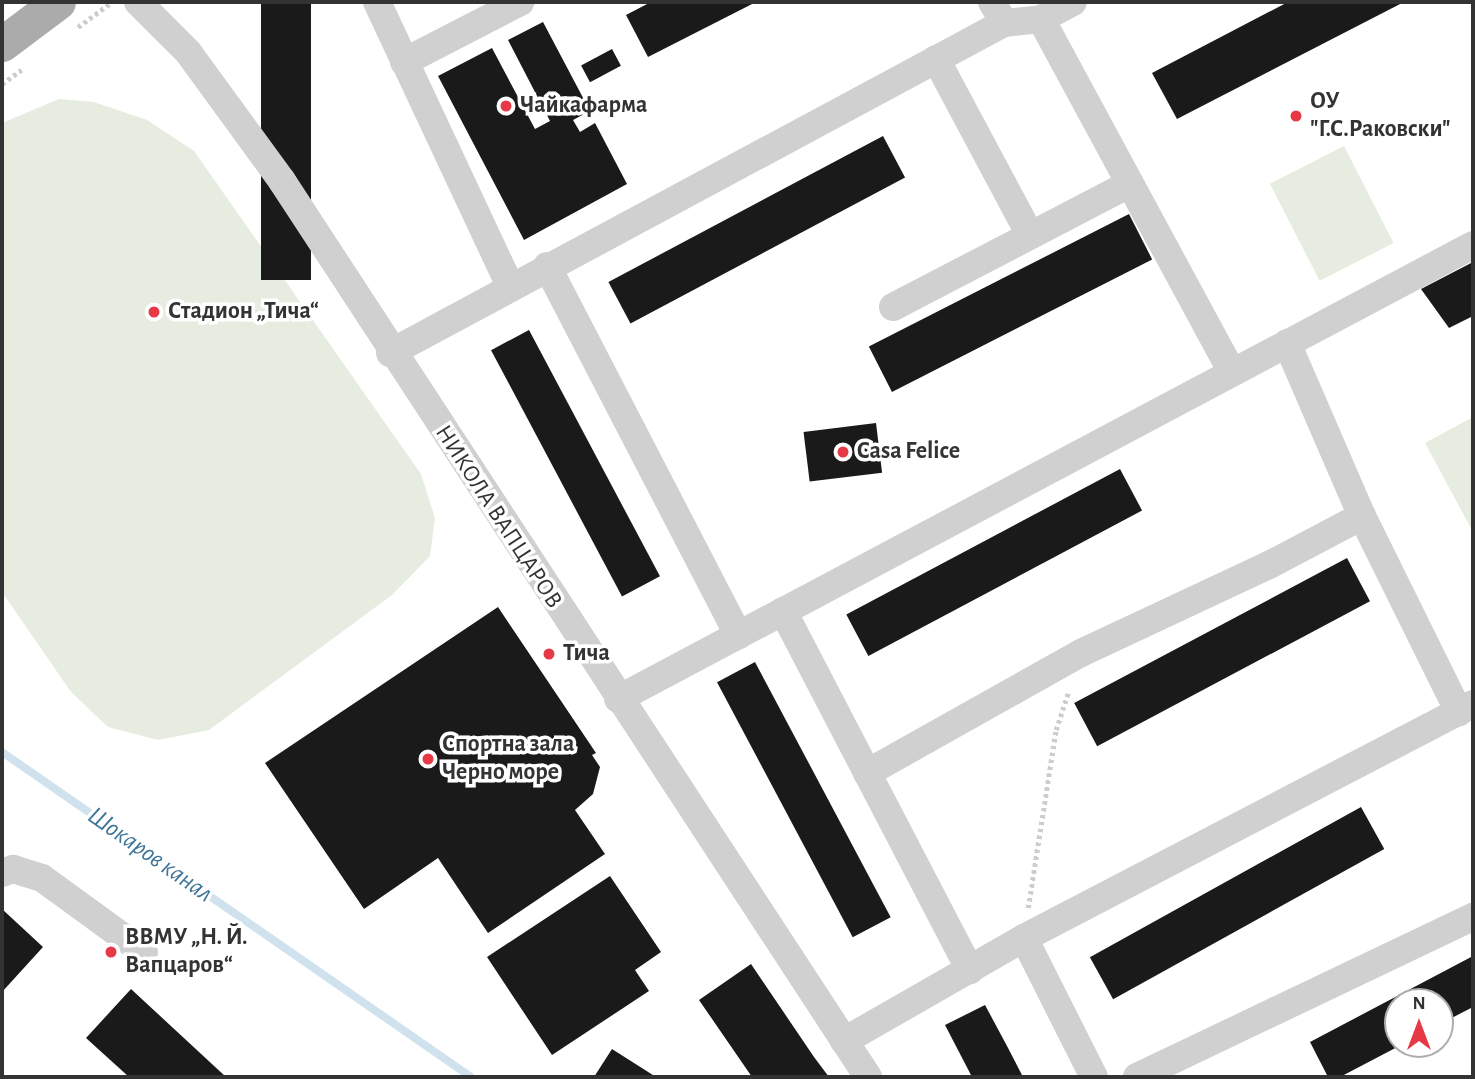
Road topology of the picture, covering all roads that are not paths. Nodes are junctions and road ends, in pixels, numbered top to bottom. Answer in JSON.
{"nodes":[{"id":1,"x":58,"y":2,"type":"edge"},
{"id":2,"x":138,"y":2,"type":"edge"},
{"id":3,"x":377,"y":2,"type":"edge"},
{"id":4,"x":520,"y":2,"type":"edge"},
{"id":5,"x":1073,"y":2,"type":"edge"},
{"id":6,"x":998,"y":12,"type":"edge"},
{"id":7,"x":1041,"y":19,"type":"junction"},
{"id":8,"x":2,"y":44,"type":"edge"},
{"id":9,"x":936,"y":59,"type":"junction"},
{"id":10,"x":404,"y":62,"type":"junction"},
{"id":11,"x":1129,"y":184,"type":"junction"},
{"id":12,"x":1031,"y":235,"type":"junction"},
{"id":13,"x":1473,"y":245,"type":"edge"},
{"id":14,"x":547,"y":266,"type":"junction"},
{"id":15,"x":510,"y":286,"type":"junction"},
{"id":16,"x":893,"y":307,"type":"dead end"},
{"id":17,"x":1287,"y":343,"type":"junction"},
{"id":18,"x":390,"y":352,"type":"junction"},
{"id":19,"x":1232,"y":372,"type":"junction"},
{"id":20,"x":1362,"y":516,"type":"junction"},
{"id":21,"x":783,"y":611,"type":"junction"},
{"id":22,"x":738,"y":635,"type":"junction"},
{"id":23,"x":618,"y":699,"type":"junction"},
{"id":24,"x":1466,"y":708,"type":"edge"},
{"id":25,"x":867,"y":773,"type":"junction"},
{"id":26,"x":2,"y":873,"type":"edge"},
{"id":27,"x":1473,"y":916,"type":"edge"},
{"id":28,"x":1024,"y":938,"type":"junction"},
{"id":29,"x":144,"y":953,"type":"dead end"},
{"id":30,"x":970,"y":970,"type":"junction"},
{"id":31,"x":844,"y":1041,"type":"junction"},
{"id":32,"x":868,"y":1077,"type":"edge"},
{"id":33,"x":1094,"y":1077,"type":"edge"},
{"id":34,"x":1137,"y":1077,"type":"edge"}],
"edges":[{"from":1,"to":8,"type":"main road"},
{"from":2,"to":18,"type":"street","name":"НИКОЛА ВАПЦАРОВ"},
{"from":3,"to":10,"type":"street"},
{"from":4,"to":10,"type":"street"},
{"from":5,"to":7,"type":"street"},
{"from":6,"to":7,"type":"street"},
{"from":6,"to":9,"type":"street"},
{"from":7,"to":11,"type":"street"},
{"from":9,"to":12,"type":"street"},
{"from":9,"to":14,"type":"street"},
{"from":10,"to":15,"type":"street"},
{"from":11,"to":12,"type":"street"},
{"from":11,"to":19,"type":"street"},
{"from":12,"to":16,"type":"street"},
{"from":13,"to":17,"type":"street"},
{"from":14,"to":15,"type":"street"},
{"from":14,"to":22,"type":"street"},
{"from":15,"to":18,"type":"street"},
{"from":17,"to":19,"type":"street"},
{"from":17,"to":20,"type":"street"},
{"from":18,"to":23,"type":"street","name":"НИКОЛА ВАПЦАРОВ"},
{"from":19,"to":21,"type":"street"},
{"from":20,"to":24,"type":"street"},
{"from":20,"to":25,"type":"street"},
{"from":21,"to":22,"type":"street"},
{"from":21,"to":25,"type":"street"},
{"from":22,"to":23,"type":"street"},
{"from":23,"to":31,"type":"street","name":"НИКОЛА ВАПЦАРОВ"},
{"from":24,"to":28,"type":"street"},
{"from":25,"to":30,"type":"street"},
{"from":26,"to":29,"type":"street"},
{"from":27,"to":34,"type":"street"},
{"from":28,"to":30,"type":"street"},
{"from":28,"to":33,"type":"street"},
{"from":30,"to":31,"type":"street"},
{"from":31,"to":32,"type":"street","name":"НИКОЛА ВАПЦАРОВ"}]}
